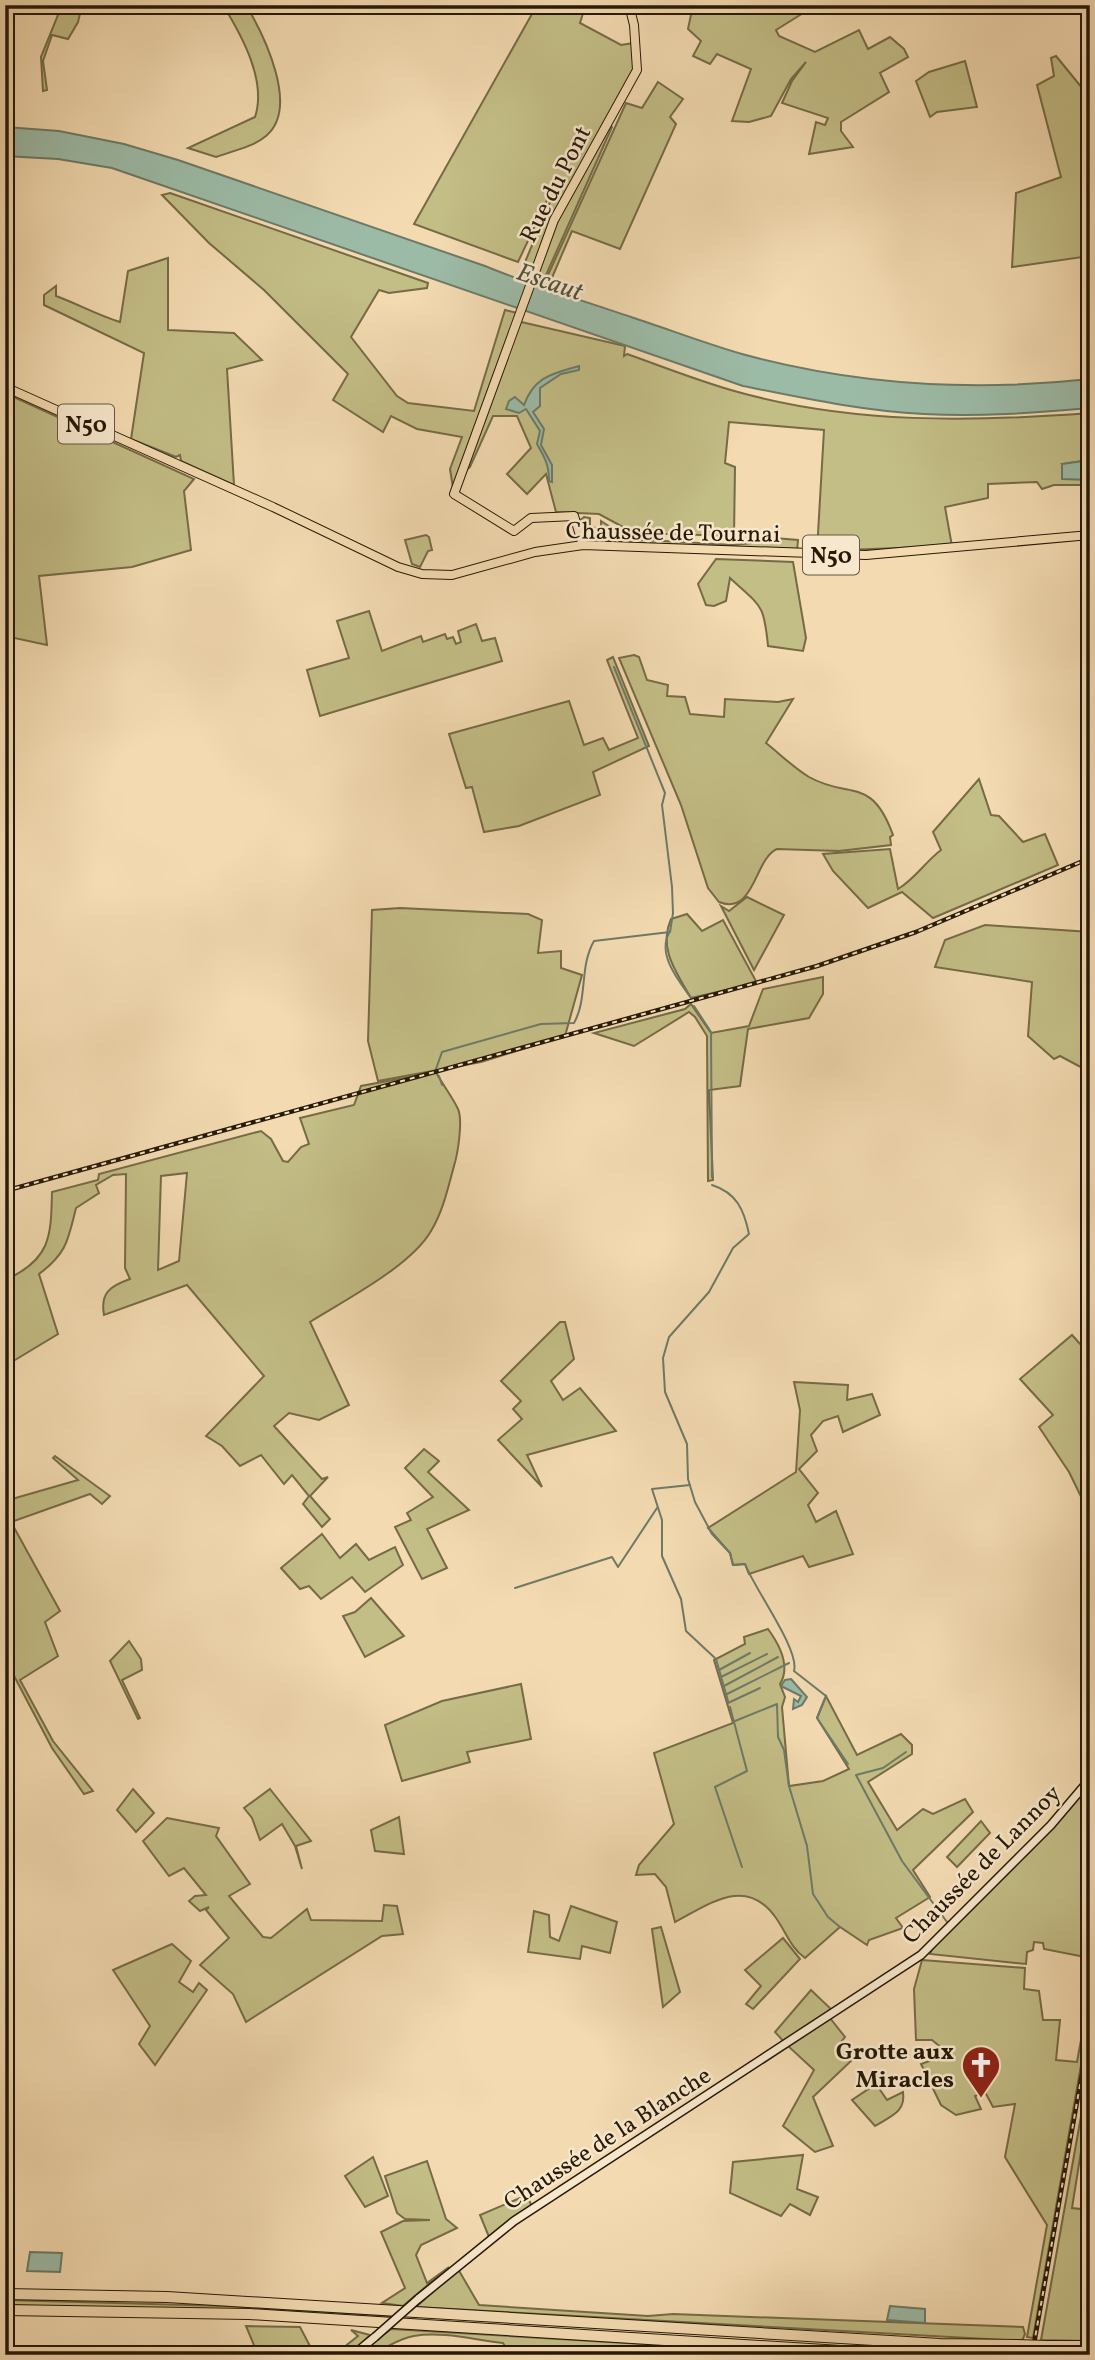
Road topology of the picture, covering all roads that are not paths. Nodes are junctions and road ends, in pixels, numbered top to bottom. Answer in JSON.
{"nodes":[{"id":1,"x":629,"y":5,"type":"edge"},
{"id":2,"x":5,"y":387,"type":"edge"},
{"id":3,"x":1090,"y":537,"type":"edge"},
{"id":4,"x":583,"y":545,"type":"junction"},
{"id":5,"x":432,"y":580,"type":"dead end"},
{"id":6,"x":1090,"y":1779,"type":"edge"},
{"id":7,"x":895,"y":1973,"type":"joint"},
{"id":8,"x":5,"y":2294,"type":"edge"},
{"id":9,"x":5,"y":2310,"type":"edge"},
{"id":10,"x":1090,"y":2346,"type":"edge"},
{"id":11,"x":353,"y":2355,"type":"edge"},
{"id":12,"x":904,"y":2355,"type":"edge"}],
"edges":[{"from":1,"to":4,"type":"main road","name":"Rue du Pont"},
{"from":2,"to":4,"type":"main road","name":"Chaussée de Tournai","number":"N50"},
{"from":3,"to":4,"type":"main road","name":"Chaussée de Tournai","number":"N50"},
{"from":3,"to":5,"type":"main road","name":"Chaussée de Tournai","number":"N50"},
{"from":6,"to":7,"type":"main road","name":"Chaussée de Lannoy"},
{"from":7,"to":11,"type":"main road","name":"Chaussée de la Blanche","bridge":true},
{"from":8,"to":10,"type":"highway","bridge":true},
{"from":9,"to":12,"type":"highway"}]}
